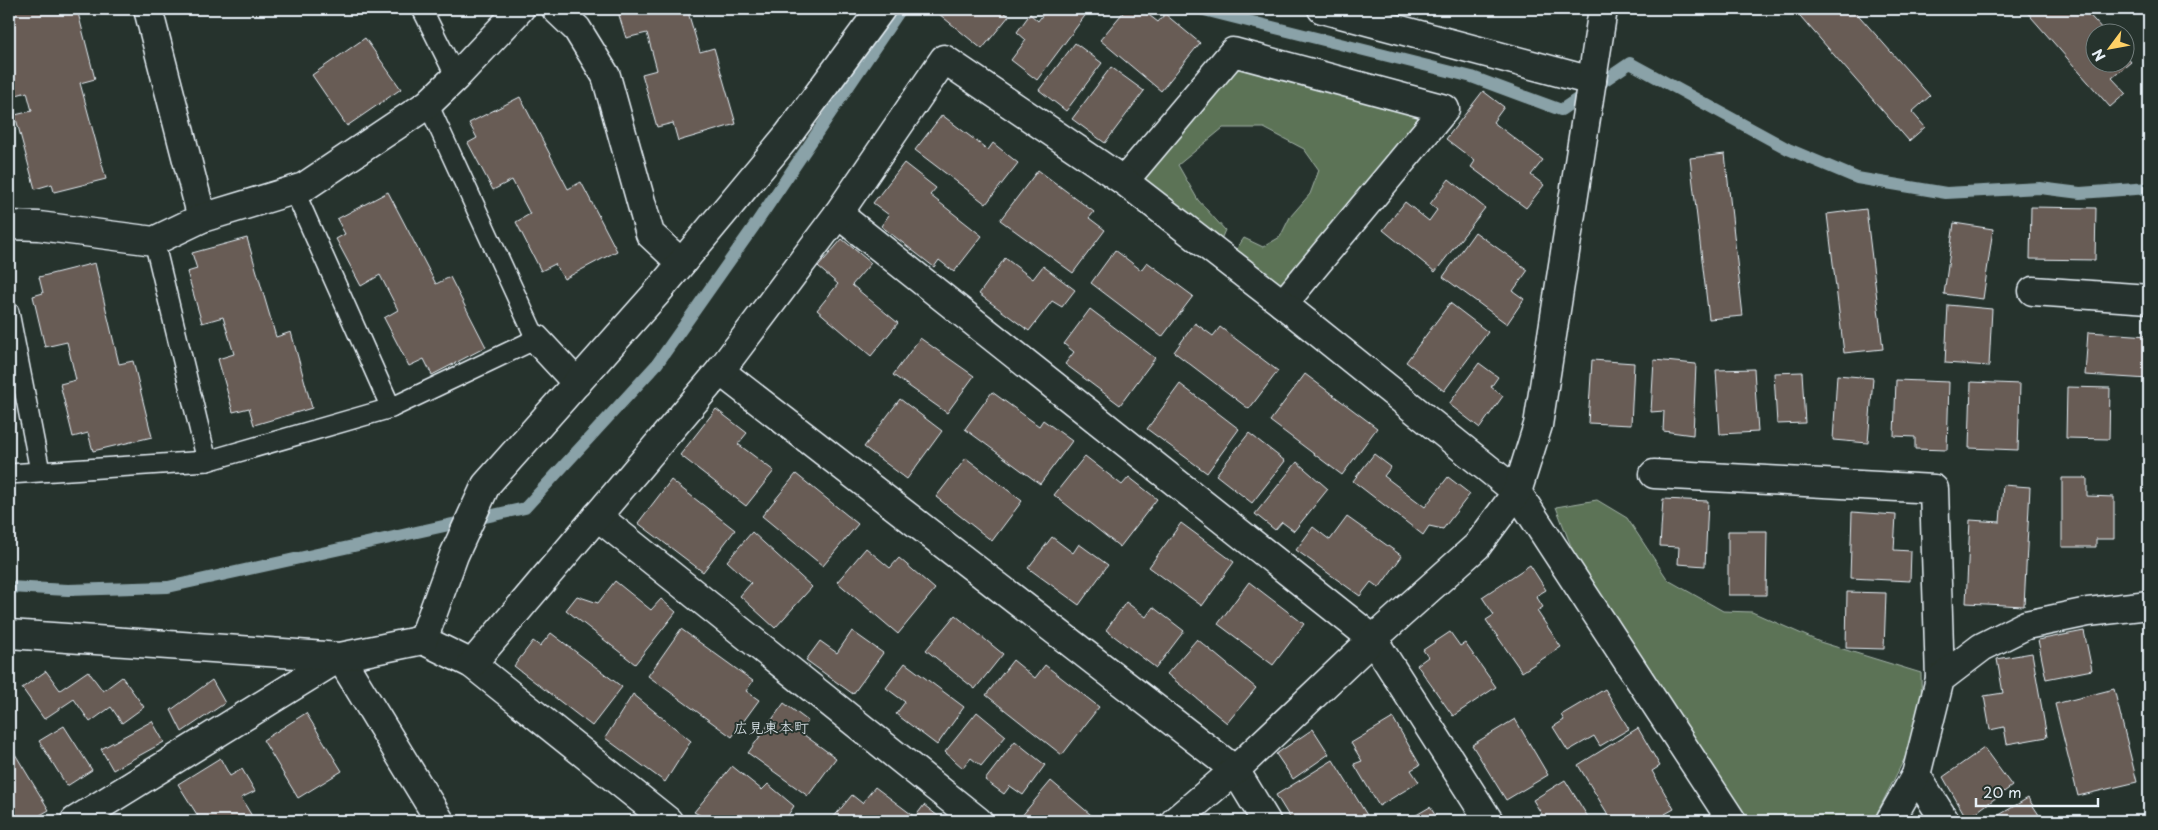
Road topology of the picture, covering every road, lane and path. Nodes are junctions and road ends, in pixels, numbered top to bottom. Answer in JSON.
{"nodes":[{"id":1,"x":148,"y":9,"type":"edge"},
{"id":2,"x":422,"y":9,"type":"edge"},
{"id":3,"x":520,"y":9,"type":"edge"},
{"id":4,"x":556,"y":9,"type":"edge"},
{"id":5,"x":881,"y":9,"type":"edge"},
{"id":6,"x":1322,"y":9,"type":"edge"},
{"id":7,"x":1603,"y":9,"type":"edge"},
{"id":8,"x":456,"y":77,"type":"junction"},
{"id":9,"x":1592,"y":81,"type":"junction"},
{"id":10,"x":428,"y":104,"type":"junction"},
{"id":11,"x":1124,"y":181,"type":"junction"},
{"id":12,"x":294,"y":190,"type":"junction"},
{"id":13,"x":838,"y":214,"type":"junction"},
{"id":14,"x":202,"y":218,"type":"junction"},
{"id":15,"x":9,"y":225,"type":"edge"},
{"id":16,"x":154,"y":241,"type":"junction"},
{"id":17,"x":681,"y":263,"type":"junction"},
{"id":18,"x":2033,"y":291,"type":"dead end"},
{"id":19,"x":2149,"y":299,"type":"edge"},
{"id":20,"x":1283,"y":304,"type":"junction"},
{"id":21,"x":9,"y":312,"type":"edge"},
{"id":22,"x":536,"y":339,"type":"junction"},
{"id":23,"x":720,"y":371,"type":"junction"},
{"id":24,"x":577,"y":383,"type":"junction"},
{"id":25,"x":391,"y":408,"type":"junction"},
{"id":26,"x":207,"y":461,"type":"junction"},
{"id":27,"x":40,"y":471,"type":"junction"},
{"id":28,"x":9,"y":474,"type":"edge"},
{"id":29,"x":1654,"y":474,"type":"dead end"},
{"id":30,"x":1517,"y":492,"type":"junction"},
{"id":31,"x":597,"y":516,"type":"junction"},
{"id":32,"x":2149,"y":605,"type":"edge"},
{"id":33,"x":9,"y":634,"type":"edge"},
{"id":34,"x":1373,"y":639,"type":"junction"},
{"id":35,"x":423,"y":640,"type":"junction"},
{"id":36,"x":340,"y":657,"type":"junction"},
{"id":37,"x":472,"y":664,"type":"junction"},
{"id":38,"x":1940,"y":679,"type":"junction"},
{"id":39,"x":1235,"y":770,"type":"junction"},
{"id":40,"x":1916,"y":775,"type":"junction"},
{"id":41,"x":75,"y":821,"type":"edge"},
{"id":42,"x":440,"y":821,"type":"edge"},
{"id":43,"x":668,"y":821,"type":"edge"},
{"id":44,"x":978,"y":821,"type":"edge"},
{"id":45,"x":1175,"y":821,"type":"edge"},
{"id":46,"x":1266,"y":821,"type":"edge"},
{"id":47,"x":1489,"y":821,"type":"edge"},
{"id":48,"x":1732,"y":821,"type":"edge"},
{"id":49,"x":1890,"y":821,"type":"edge"},
{"id":50,"x":1945,"y":821,"type":"edge"}],
"edges":[{"from":1,"to":14,"type":"street"},
{"from":2,"to":8,"type":"lane"},
{"from":3,"to":8,"type":"street"},
{"from":4,"to":17,"type":"street"},
{"from":5,"to":17,"type":"street"},
{"from":6,"to":9,"type":"street"},
{"from":7,"to":9,"type":"street"},
{"from":8,"to":10,"type":"street"},
{"from":9,"to":30,"type":"street"},
{"from":10,"to":12,"type":"street"},
{"from":10,"to":22,"type":"lane"},
{"from":11,"to":13,"type":"street"},
{"from":11,"to":20,"type":"street"},
{"from":11,"to":20,"type":"street"},
{"from":12,"to":14,"type":"street"},
{"from":12,"to":25,"type":"lane"},
{"from":13,"to":23,"type":"street"},
{"from":13,"to":34,"type":"street"},
{"from":14,"to":16,"type":"street"},
{"from":15,"to":16,"type":"street"},
{"from":16,"to":26,"type":"lane"},
{"from":17,"to":24,"type":"street"},
{"from":18,"to":19,"type":"street"},
{"from":20,"to":30,"type":"street"},
{"from":21,"to":27,"type":"lane"},
{"from":22,"to":24,"type":"street"},
{"from":22,"to":25,"type":"lane"},
{"from":23,"to":31,"type":"street"},
{"from":23,"to":39,"type":"street"},
{"from":24,"to":35,"type":"street"},
{"from":25,"to":26,"type":"lane"},
{"from":26,"to":27,"type":"lane"},
{"from":27,"to":28,"type":"lane"},
{"from":29,"to":38,"type":"street"},
{"from":30,"to":34,"type":"street"},
{"from":30,"to":48,"type":"street"},
{"from":31,"to":37,"type":"street"},
{"from":31,"to":44,"type":"street"},
{"from":32,"to":38,"type":"street"},
{"from":33,"to":36,"type":"street"},
{"from":34,"to":39,"type":"street"},
{"from":34,"to":47,"type":"street"},
{"from":35,"to":36,"type":"street"},
{"from":35,"to":37,"type":"street"},
{"from":36,"to":41,"type":"street"},
{"from":36,"to":42,"type":"street"},
{"from":37,"to":43,"type":"street"},
{"from":38,"to":40,"type":"street"},
{"from":39,"to":45,"type":"street"},
{"from":39,"to":46,"type":"street"},
{"from":40,"to":49,"type":"street"},
{"from":40,"to":50,"type":"street"}]}
